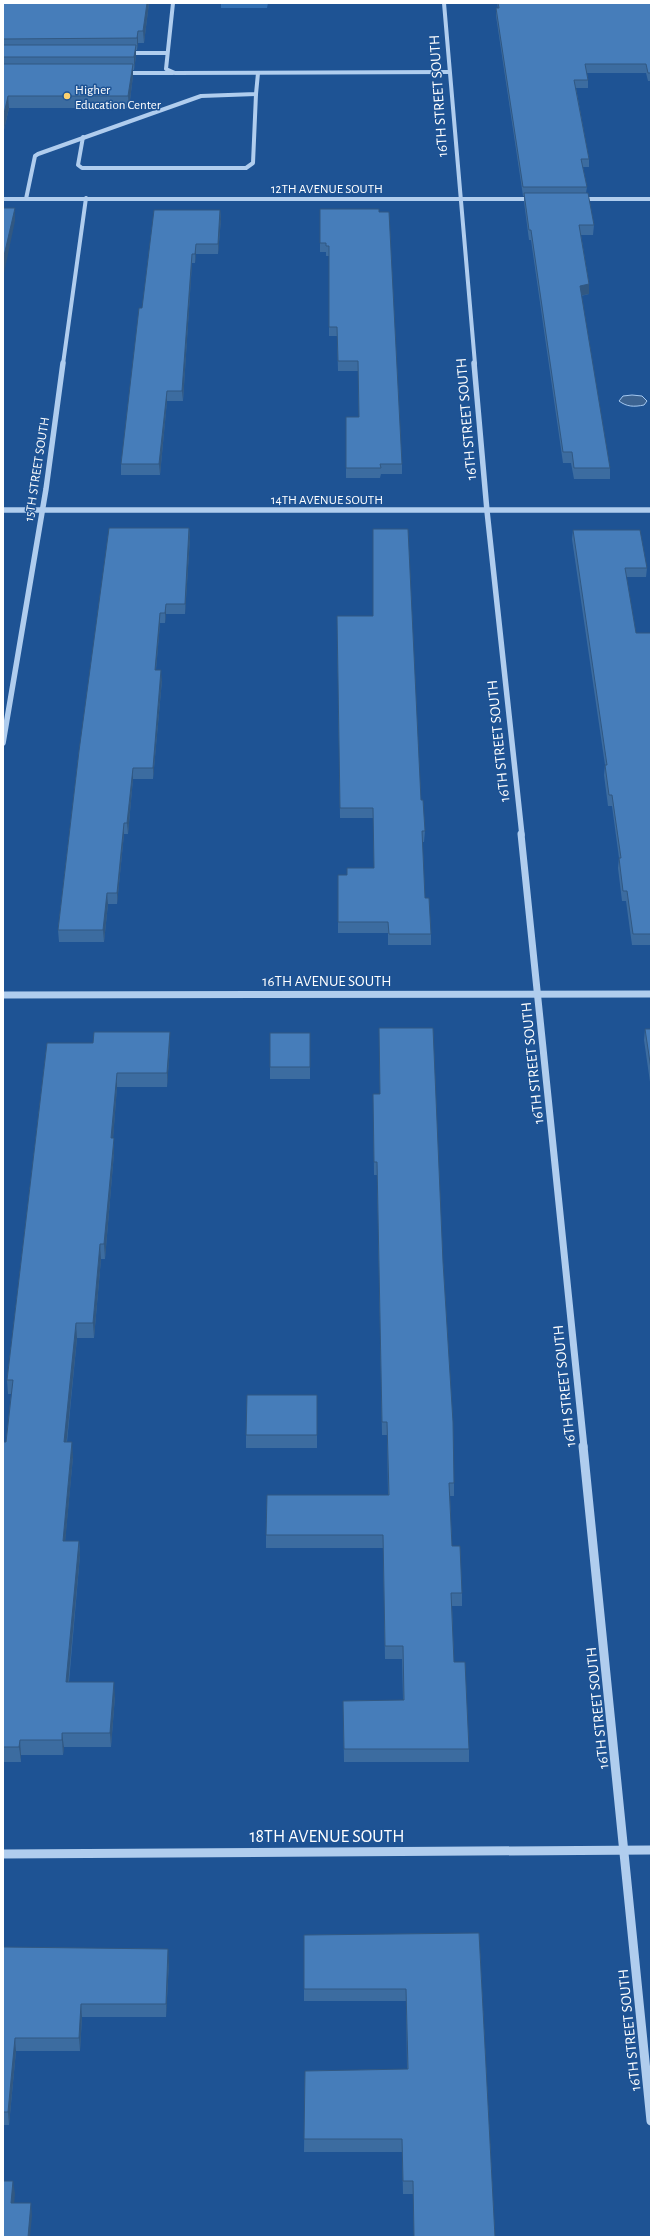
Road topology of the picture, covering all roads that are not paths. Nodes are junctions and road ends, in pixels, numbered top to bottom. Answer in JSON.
{"nodes":[{"id":1,"x":173,"y":3,"type":"edge"},
{"id":2,"x":444,"y":3,"type":"edge"},
{"id":3,"x":120,"y":53,"type":"edge"},
{"id":4,"x":167,"y":53,"type":"junction"},
{"id":5,"x":449,"y":72,"type":"junction"},
{"id":6,"x":119,"y":73,"type":"edge"},
{"id":7,"x":175,"y":73,"type":"junction"},
{"id":8,"x":258,"y":74,"type":"junction"},
{"id":9,"x":256,"y":94,"type":"junction"},
{"id":10,"x":83,"y":137,"type":"junction"},
{"id":11,"x":86,"y":198,"type":"junction"},
{"id":12,"x":3,"y":199,"type":"edge"},
{"id":13,"x":26,"y":199,"type":"junction"},
{"id":14,"x":459,"y":199,"type":"junction"},
{"id":15,"x":541,"y":199,"type":"edge"},
{"id":16,"x":572,"y":199,"type":"edge"},
{"id":17,"x":651,"y":199,"type":"edge"},
{"id":18,"x":3,"y":510,"type":"edge"},
{"id":19,"x":41,"y":510,"type":"junction"},
{"id":20,"x":651,"y":510,"type":"edge"},
{"id":21,"x":487,"y":511,"type":"junction"},
{"id":22,"x":3,"y":743,"type":"edge"},
{"id":23,"x":538,"y":994,"type":"junction"},
{"id":24,"x":651,"y":994,"type":"edge"},
{"id":25,"x":3,"y":995,"type":"edge"},
{"id":26,"x":624,"y":1850,"type":"junction"},
{"id":27,"x":651,"y":1850,"type":"edge"},
{"id":28,"x":3,"y":1854,"type":"edge"},
{"id":29,"x":651,"y":2121,"type":"edge"}],
"edges":[{"from":1,"to":4,"type":"street"},
{"from":2,"to":5,"type":"street","name":"16TH STREET SOUTH"},
{"from":3,"to":4,"type":"street"},
{"from":4,"to":7,"type":"street"},
{"from":5,"to":8,"type":"street"},
{"from":5,"to":14,"type":"street","name":"16TH STREET SOUTH"},
{"from":6,"to":7,"type":"street"},
{"from":7,"to":8,"type":"street"},
{"from":8,"to":9,"type":"street"},
{"from":9,"to":10,"type":"street"},
{"from":9,"to":10,"type":"street"},
{"from":10,"to":13,"type":"street"},
{"from":11,"to":13,"type":"street","name":"12TH AVENUE SOUTH"},
{"from":11,"to":14,"type":"street","name":"12TH AVENUE SOUTH"},
{"from":11,"to":19,"type":"street","name":"15TH STREET SOUTH"},
{"from":12,"to":13,"type":"street","name":"12TH AVENUE SOUTH"},
{"from":14,"to":15,"type":"street","name":"12TH AVENUE SOUTH"},
{"from":14,"to":21,"type":"street","name":"16TH STREET SOUTH"},
{"from":16,"to":17,"type":"street"},
{"from":18,"to":19,"type":"street","name":"14TH AVENUE SOUTH"},
{"from":19,"to":21,"type":"street","name":"14TH AVENUE SOUTH"},
{"from":19,"to":22,"type":"street","name":"15TH STREET SOUTH"},
{"from":20,"to":21,"type":"street","name":"14TH AVENUE SOUTH"},
{"from":21,"to":23,"type":"street","name":"16TH STREET SOUTH"},
{"from":23,"to":24,"type":"street","name":"16TH AVENUE SOUTH"},
{"from":23,"to":25,"type":"street","name":"16TH AVENUE SOUTH"},
{"from":23,"to":26,"type":"street","name":"16TH STREET SOUTH"},
{"from":26,"to":27,"type":"street","name":"18TH AVENUE SOUTH"},
{"from":26,"to":28,"type":"street","name":"18TH AVENUE SOUTH"},
{"from":26,"to":29,"type":"street","name":"16TH STREET SOUTH"}]}
